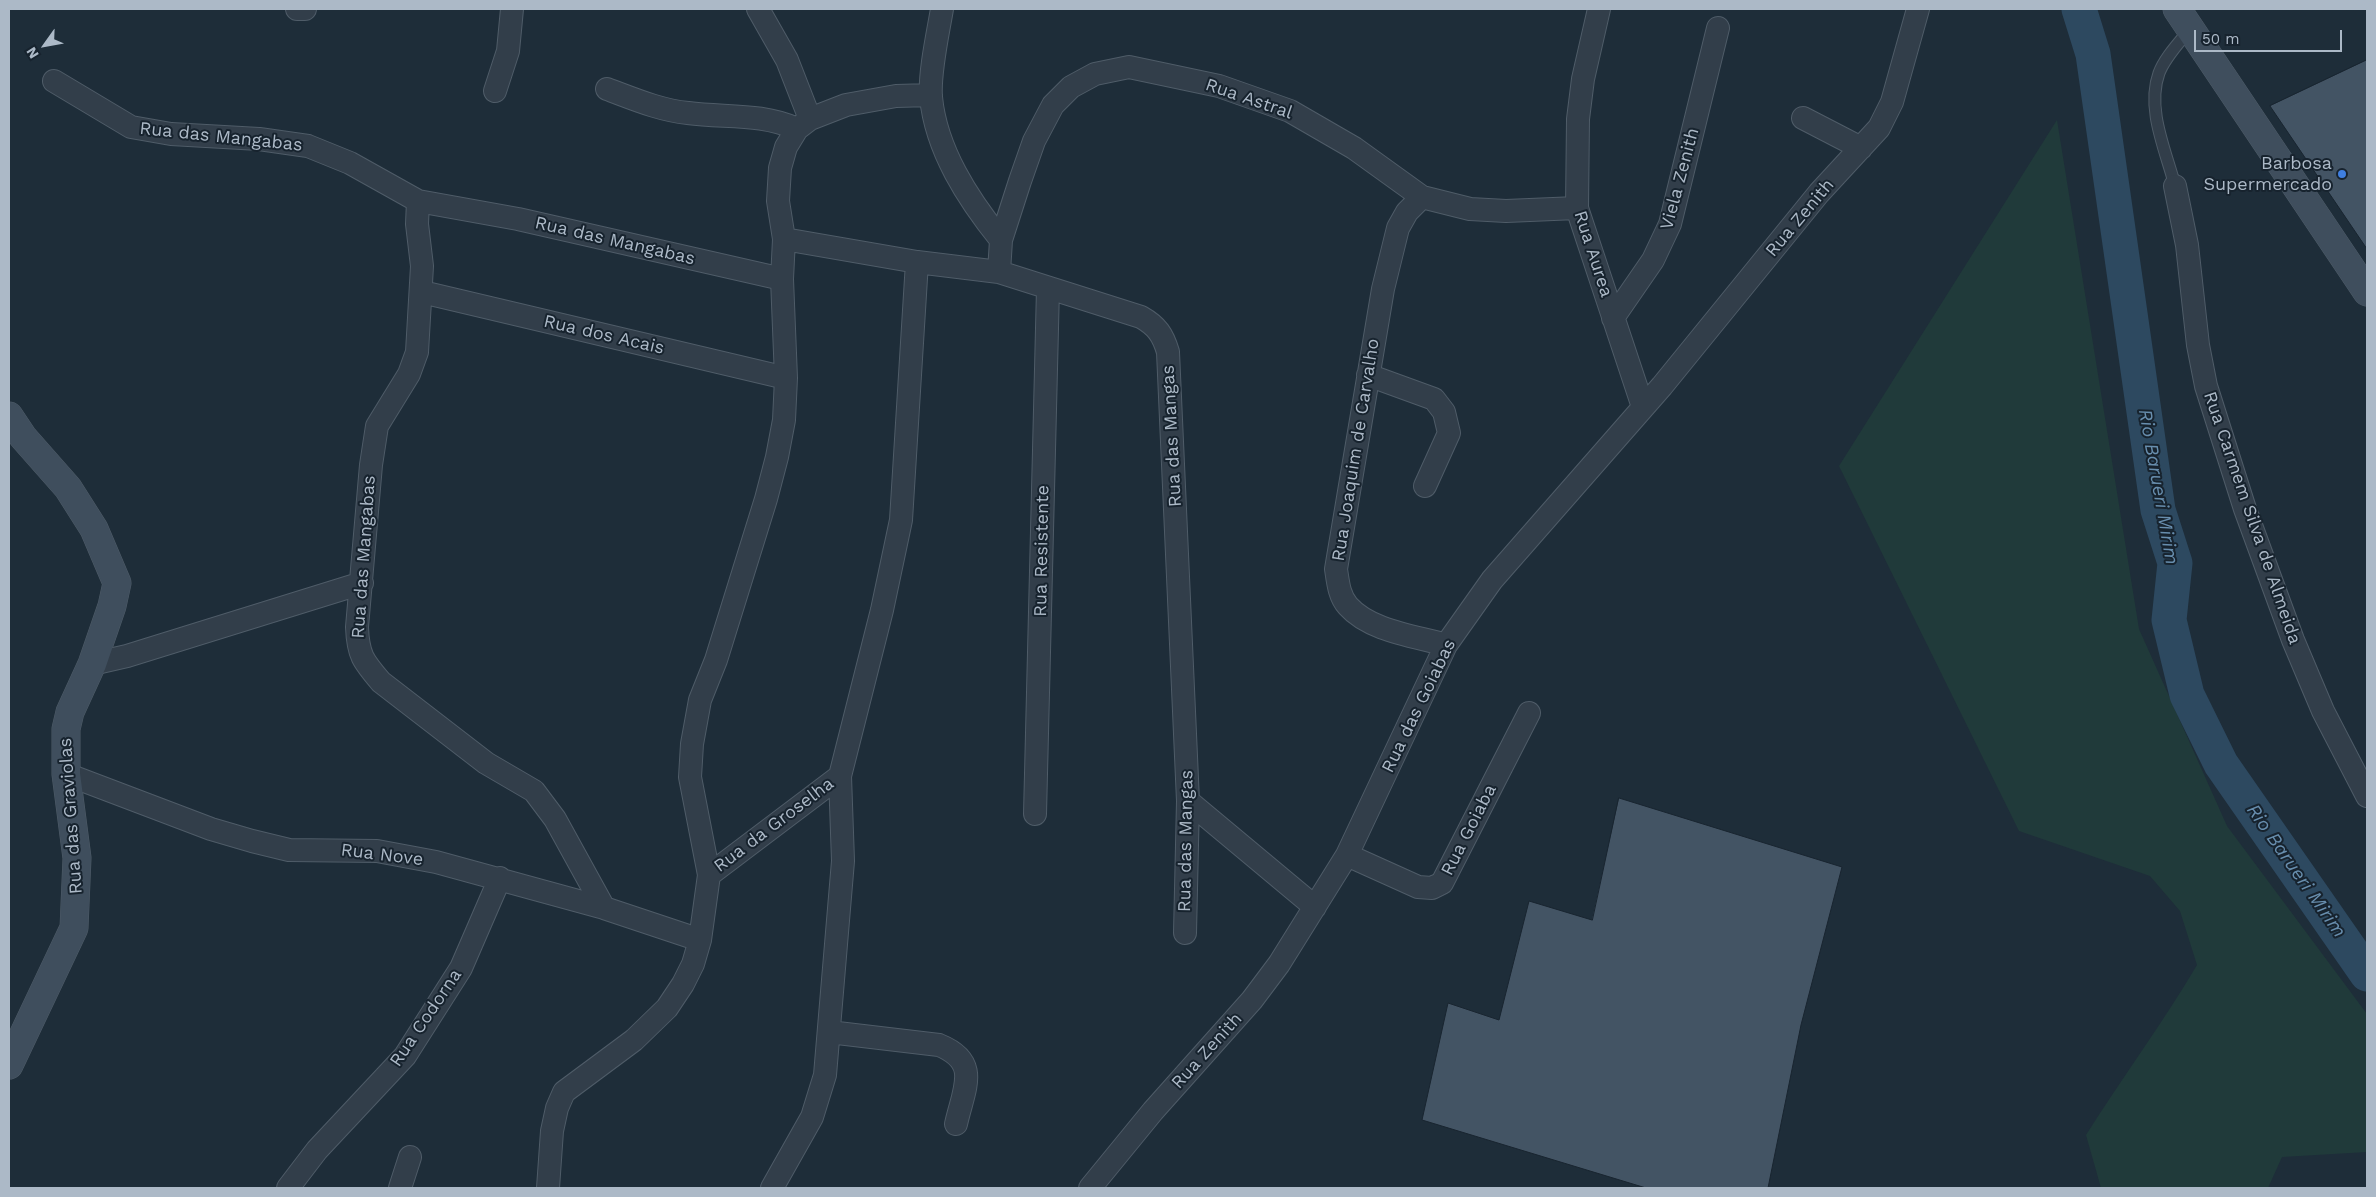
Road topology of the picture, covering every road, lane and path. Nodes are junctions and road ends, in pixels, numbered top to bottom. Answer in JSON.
{"nodes":[{"id":1,"x":297,"y":9,"type":"edge"},
{"id":2,"x":305,"y":9,"type":"edge"},
{"id":3,"x":512,"y":9,"type":"edge"},
{"id":4,"x":758,"y":9,"type":"edge"},
{"id":5,"x":942,"y":9,"type":"edge"},
{"id":6,"x":1600,"y":9,"type":"edge"},
{"id":7,"x":1918,"y":9,"type":"edge"},
{"id":8,"x":2184,"y":19,"type":"edge"},
{"id":9,"x":1718,"y":28,"type":"dead end"},
{"id":10,"x":54,"y":81,"type":"dead end"},
{"id":11,"x":607,"y":89,"type":"dead end"},
{"id":12,"x":495,"y":91,"type":"dead end"},
{"id":13,"x":931,"y":95,"type":"junction"},
{"id":14,"x":1803,"y":118,"type":"dead end"},
{"id":15,"x":804,"y":124,"type":"junction"},
{"id":16,"x":1861,"y":148,"type":"junction"},
{"id":17,"x":2175,"y":186,"type":"joint"},
{"id":18,"x":1422,"y":197,"type":"junction"},
{"id":19,"x":418,"y":201,"type":"junction"},
{"id":20,"x":1577,"y":208,"type":"junction"},
{"id":21,"x":784,"y":239,"type":"junction"},
{"id":22,"x":1001,"y":240,"type":"junction"},
{"id":23,"x":917,"y":262,"type":"junction"},
{"id":24,"x":999,"y":272,"type":"junction"},
{"id":25,"x":782,"y":279,"type":"junction"},
{"id":26,"x":1048,"y":288,"type":"junction"},
{"id":27,"x":422,"y":292,"type":"junction"},
{"id":28,"x":2367,"y":292,"type":"edge"},
{"id":29,"x":1613,"y":318,"type":"junction"},
{"id":30,"x":1368,"y":375,"type":"junction"},
{"id":31,"x":786,"y":378,"type":"junction"},
{"id":32,"x":1643,"y":407,"type":"junction"},
{"id":33,"x":9,"y":416,"type":"edge"},
{"id":34,"x":1425,"y":486,"type":"dead end"},
{"id":35,"x":362,"y":583,"type":"junction"},
{"id":36,"x":1446,"y":645,"type":"junction"},
{"id":37,"x":92,"y":664,"type":"junction"},
{"id":38,"x":1529,"y":712,"type":"dead end"},
{"id":39,"x":66,"y":774,"type":"junction"},
{"id":40,"x":840,"y":776,"type":"junction"},
{"id":41,"x":2367,"y":796,"type":"edge"},
{"id":42,"x":1188,"y":801,"type":"junction"},
{"id":43,"x":1035,"y":814,"type":"dead end"},
{"id":44,"x":1347,"y":855,"type":"junction"},
{"id":45,"x":708,"y":875,"type":"junction"},
{"id":46,"x":500,"y":878,"type":"junction"},
{"id":47,"x":1315,"y":907,"type":"junction"},
{"id":48,"x":604,"y":908,"type":"junction"},
{"id":49,"x":1185,"y":933,"type":"dead end"},
{"id":50,"x":700,"y":940,"type":"junction"},
{"id":51,"x":829,"y":1032,"type":"junction"},
{"id":52,"x":9,"y":1065,"type":"edge"},
{"id":53,"x":956,"y":1124,"type":"dead end"},
{"id":54,"x":410,"y":1157,"type":"dead end"},
{"id":55,"x":288,"y":1188,"type":"edge"},
{"id":56,"x":400,"y":1188,"type":"edge"},
{"id":57,"x":548,"y":1188,"type":"edge"},
{"id":58,"x":772,"y":1188,"type":"edge"},
{"id":59,"x":1090,"y":1188,"type":"edge"}],
"edges":[{"from":1,"to":2,"type":"street"},
{"from":3,"to":12,"type":"street"},
{"from":4,"to":15,"type":"street"},
{"from":5,"to":13,"type":"street"},
{"from":6,"to":20,"type":"street","name":"Rua Aurea"},
{"from":7,"to":16,"type":"street","name":"Rua Zenith"},
{"from":8,"to":17,"type":"lane","name":"Rua Carmem Silva de Almeida"},
{"from":8,"to":28,"type":"main road"},
{"from":9,"to":29,"type":"street","name":"Viela Zenith"},
{"from":10,"to":19,"type":"street","name":"Rua das Mangabas"},
{"from":11,"to":15,"type":"street"},
{"from":13,"to":15,"type":"street"},
{"from":13,"to":22,"type":"street"},
{"from":14,"to":16,"type":"street"},
{"from":15,"to":21,"type":"street"},
{"from":16,"to":32,"type":"street","name":"Rua Zenith"},
{"from":17,"to":41,"type":"street","name":"Rua Carmem Silva de Almeida"},
{"from":18,"to":20,"type":"street","name":"Rua Astral"},
{"from":18,"to":22,"type":"street","name":"Rua Astral"},
{"from":18,"to":30,"type":"street","name":"Rua Joaquim de Carvalho"},
{"from":19,"to":25,"type":"street","name":"Rua das Mangabas"},
{"from":19,"to":27,"type":"street","name":"Rua das Mangabas"},
{"from":20,"to":29,"type":"street","name":"Rua Aurea"},
{"from":21,"to":23,"type":"street","name":"Rua das Mangas"},
{"from":21,"to":25,"type":"street"},
{"from":22,"to":24,"type":"street","name":"Rua Astral"},
{"from":23,"to":24,"type":"street","name":"Rua das Mangas"},
{"from":23,"to":40,"type":"street"},
{"from":24,"to":26,"type":"street","name":"Rua das Mangas"},
{"from":25,"to":31,"type":"street"},
{"from":26,"to":42,"type":"street","name":"Rua das Mangas"},
{"from":26,"to":43,"type":"street","name":"Rua Resistente"},
{"from":27,"to":31,"type":"street","name":"Rua dos Acais"},
{"from":27,"to":35,"type":"street","name":"Rua das Mangabas"},
{"from":29,"to":32,"type":"street","name":"Rua Aurea"},
{"from":30,"to":34,"type":"street"},
{"from":30,"to":36,"type":"street","name":"Rua Joaquim de Carvalho"},
{"from":31,"to":45,"type":"street"},
{"from":32,"to":36,"type":"street","name":"Rua das Goiabas"},
{"from":33,"to":37,"type":"main road","name":"Rua das Graviolas"},
{"from":35,"to":37,"type":"street"},
{"from":35,"to":48,"type":"street","name":"Rua das Mangabas"},
{"from":36,"to":44,"type":"street","name":"Rua das Goiabas"},
{"from":37,"to":39,"type":"main road","name":"Rua das Graviolas"},
{"from":38,"to":44,"type":"street","name":"Rua Goiaba"},
{"from":39,"to":46,"type":"street","name":"Rua Nove"},
{"from":39,"to":52,"type":"main road","name":"Rua das Graviolas"},
{"from":40,"to":45,"type":"street","name":"Rua da Groselha"},
{"from":40,"to":51,"type":"street"},
{"from":42,"to":47,"type":"street"},
{"from":42,"to":49,"type":"street","name":"Rua das Mangas"},
{"from":44,"to":47,"type":"street","name":"Rua das Goiabas"},
{"from":45,"to":50,"type":"street"},
{"from":46,"to":48,"type":"street","name":"Rua Nove"},
{"from":46,"to":55,"type":"street","name":"Rua Codorna"},
{"from":47,"to":59,"type":"street","name":"Rua Zenith"},
{"from":48,"to":50,"type":"street","name":"Rua Nove"},
{"from":50,"to":57,"type":"street"},
{"from":51,"to":53,"type":"street"},
{"from":51,"to":58,"type":"street"},
{"from":54,"to":56,"type":"street"}]}
